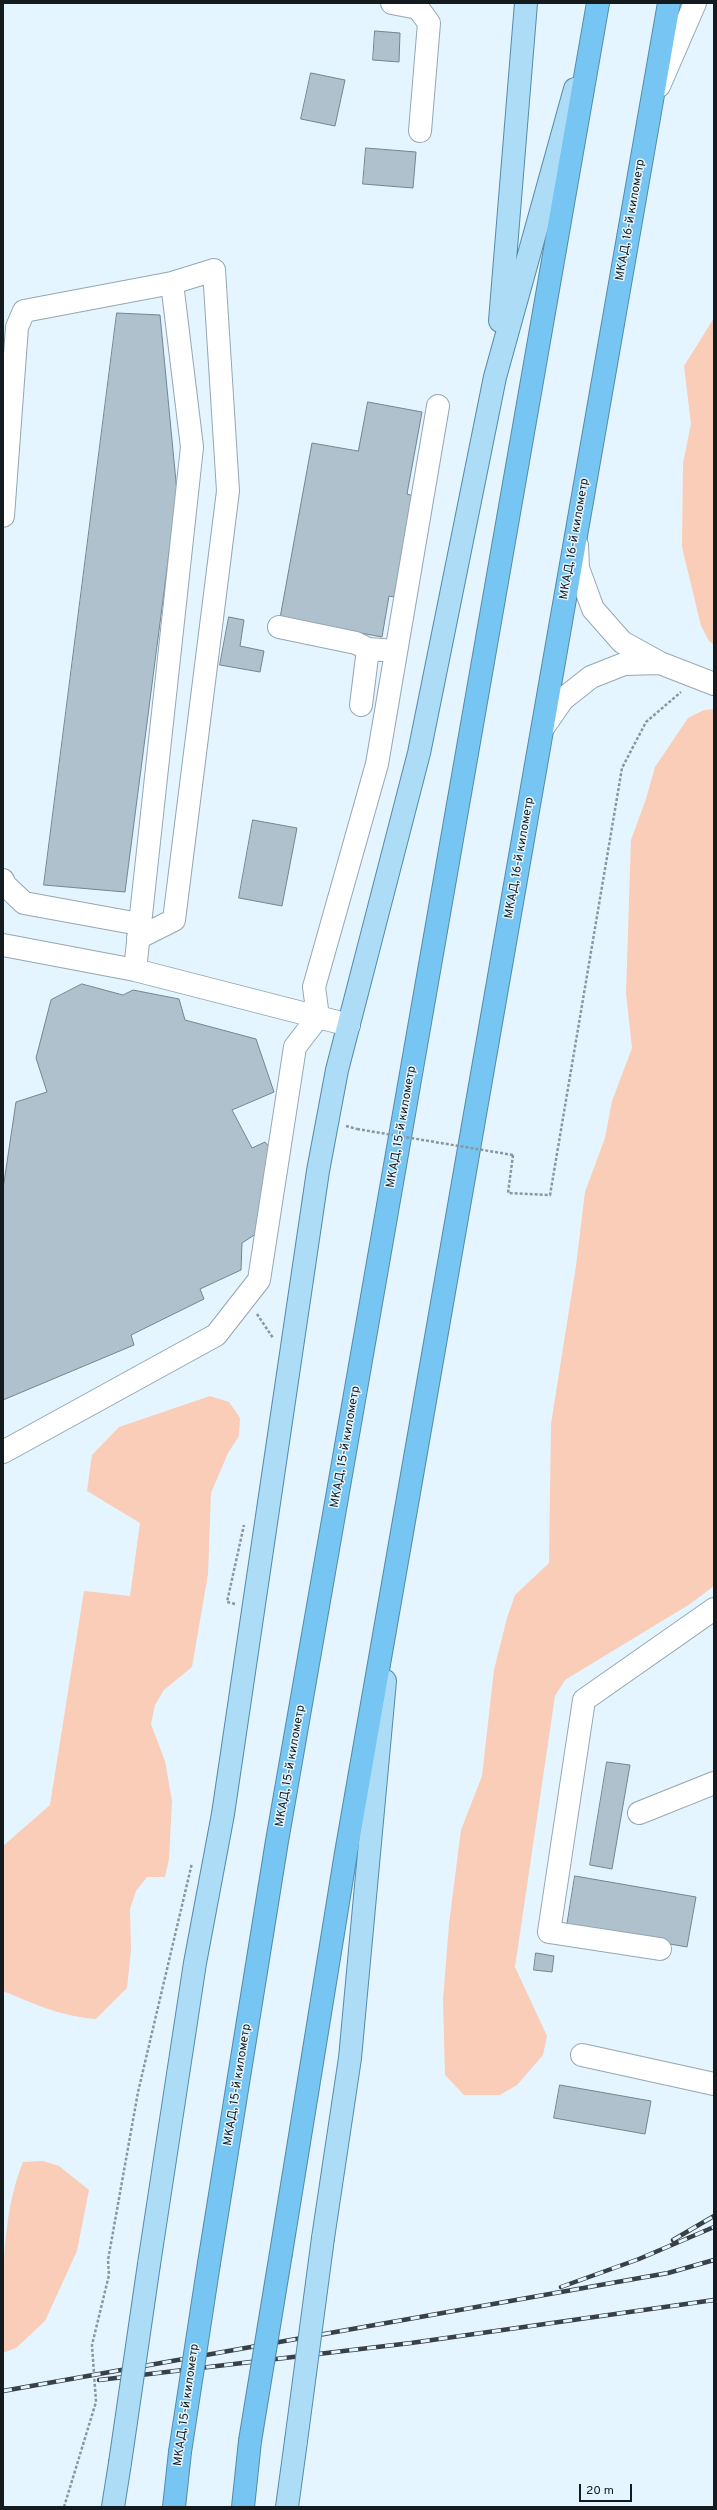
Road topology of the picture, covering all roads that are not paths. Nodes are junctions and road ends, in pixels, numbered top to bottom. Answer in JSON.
{"nodes":[{"id":1,"x":392,"y":3,"type":"edge"},
{"id":2,"x":526,"y":3,"type":"edge"},
{"id":3,"x":668,"y":3,"type":"edge"},
{"id":4,"x":695,"y":3,"type":"edge"},
{"id":5,"x":597,"y":9,"type":"edge"},
{"id":6,"x":651,"y":104,"type":"junction"},
{"id":7,"x":420,"y":131,"type":"dead end"},
{"id":8,"x":172,"y":283,"type":"junction"},
{"id":9,"x":495,"y":377,"type":"junction"},
{"id":10,"x":438,"y":406,"type":"dead end"},
{"id":11,"x":3,"y":516,"type":"edge"},
{"id":12,"x":577,"y":524,"type":"junction"},
{"id":13,"x":279,"y":627,"type":"dead end"},
{"id":14,"x":368,"y":649,"type":"junction"},
{"id":15,"x":398,"y":650,"type":"junction"},
{"id":16,"x":660,"y":663,"type":"junction"},
{"id":17,"x":706,"y":681,"type":"edge"},
{"id":18,"x":362,"y":705,"type":"dead end"},
{"id":19,"x":543,"y":728,"type":"junction"},
{"id":20,"x":3,"y":880,"type":"edge"},
{"id":21,"x":139,"y":931,"type":"junction"},
{"id":22,"x":3,"y":945,"type":"edge"},
{"id":23,"x":135,"y":970,"type":"junction"},
{"id":24,"x":318,"y":1017,"type":"junction"},
{"id":25,"x":349,"y":1025,"type":"junction"},
{"id":26,"x":3,"y":1452,"type":"edge"},
{"id":27,"x":393,"y":1586,"type":"junction"},
{"id":28,"x":714,"y":1609,"type":"edge"},
{"id":29,"x":714,"y":1783,"type":"edge"},
{"id":30,"x":639,"y":1813,"type":"dead end"},
{"id":31,"x":660,"y":1949,"type":"dead end"},
{"id":32,"x":582,"y":2055,"type":"dead end"},
{"id":33,"x":714,"y":2084,"type":"edge"},
{"id":34,"x":113,"y":2507,"type":"edge"},
{"id":35,"x":174,"y":2507,"type":"edge"},
{"id":36,"x":244,"y":2507,"type":"edge"},
{"id":37,"x":287,"y":2507,"type":"edge"}],
"edges":[{"from":1,"to":7,"type":"street"},
{"from":2,"to":9,"type":"main road"},
{"from":3,"to":6,"type":"highway","name":"МКАД, 16-й километр"},
{"from":4,"to":6,"type":"street"},
{"from":5,"to":9,"type":"main road"},
{"from":5,"to":35,"type":"highway","name":"МКАД, 15-й километр","bridge":true},
{"from":6,"to":12,"type":"highway","name":"МКАД, 16-й километр"},
{"from":8,"to":11,"type":"street"},
{"from":8,"to":21,"type":"street"},
{"from":8,"to":21,"type":"street"},
{"from":9,"to":25,"type":"main road"},
{"from":10,"to":15,"type":"street"},
{"from":12,"to":16,"type":"street"},
{"from":12,"to":19,"type":"highway","name":"МКАД, 16-й километр"},
{"from":13,"to":14,"type":"street"},
{"from":14,"to":15,"type":"street"},
{"from":14,"to":18,"type":"street"},
{"from":15,"to":24,"type":"street"},
{"from":16,"to":17,"type":"street"},
{"from":16,"to":19,"type":"street"},
{"from":19,"to":27,"type":"highway","name":"МКАД, 16-й километр"},
{"from":20,"to":21,"type":"street"},
{"from":21,"to":23,"type":"street"},
{"from":22,"to":23,"type":"street"},
{"from":23,"to":24,"type":"street"},
{"from":24,"to":25,"type":"street"},
{"from":24,"to":26,"type":"street"},
{"from":25,"to":34,"type":"main road","bridge":true},
{"from":27,"to":36,"type":"highway","bridge":true},
{"from":27,"to":37,"type":"main road","bridge":true},
{"from":28,"to":31,"type":"street"},
{"from":29,"to":30,"type":"street"},
{"from":32,"to":33,"type":"street"}]}
